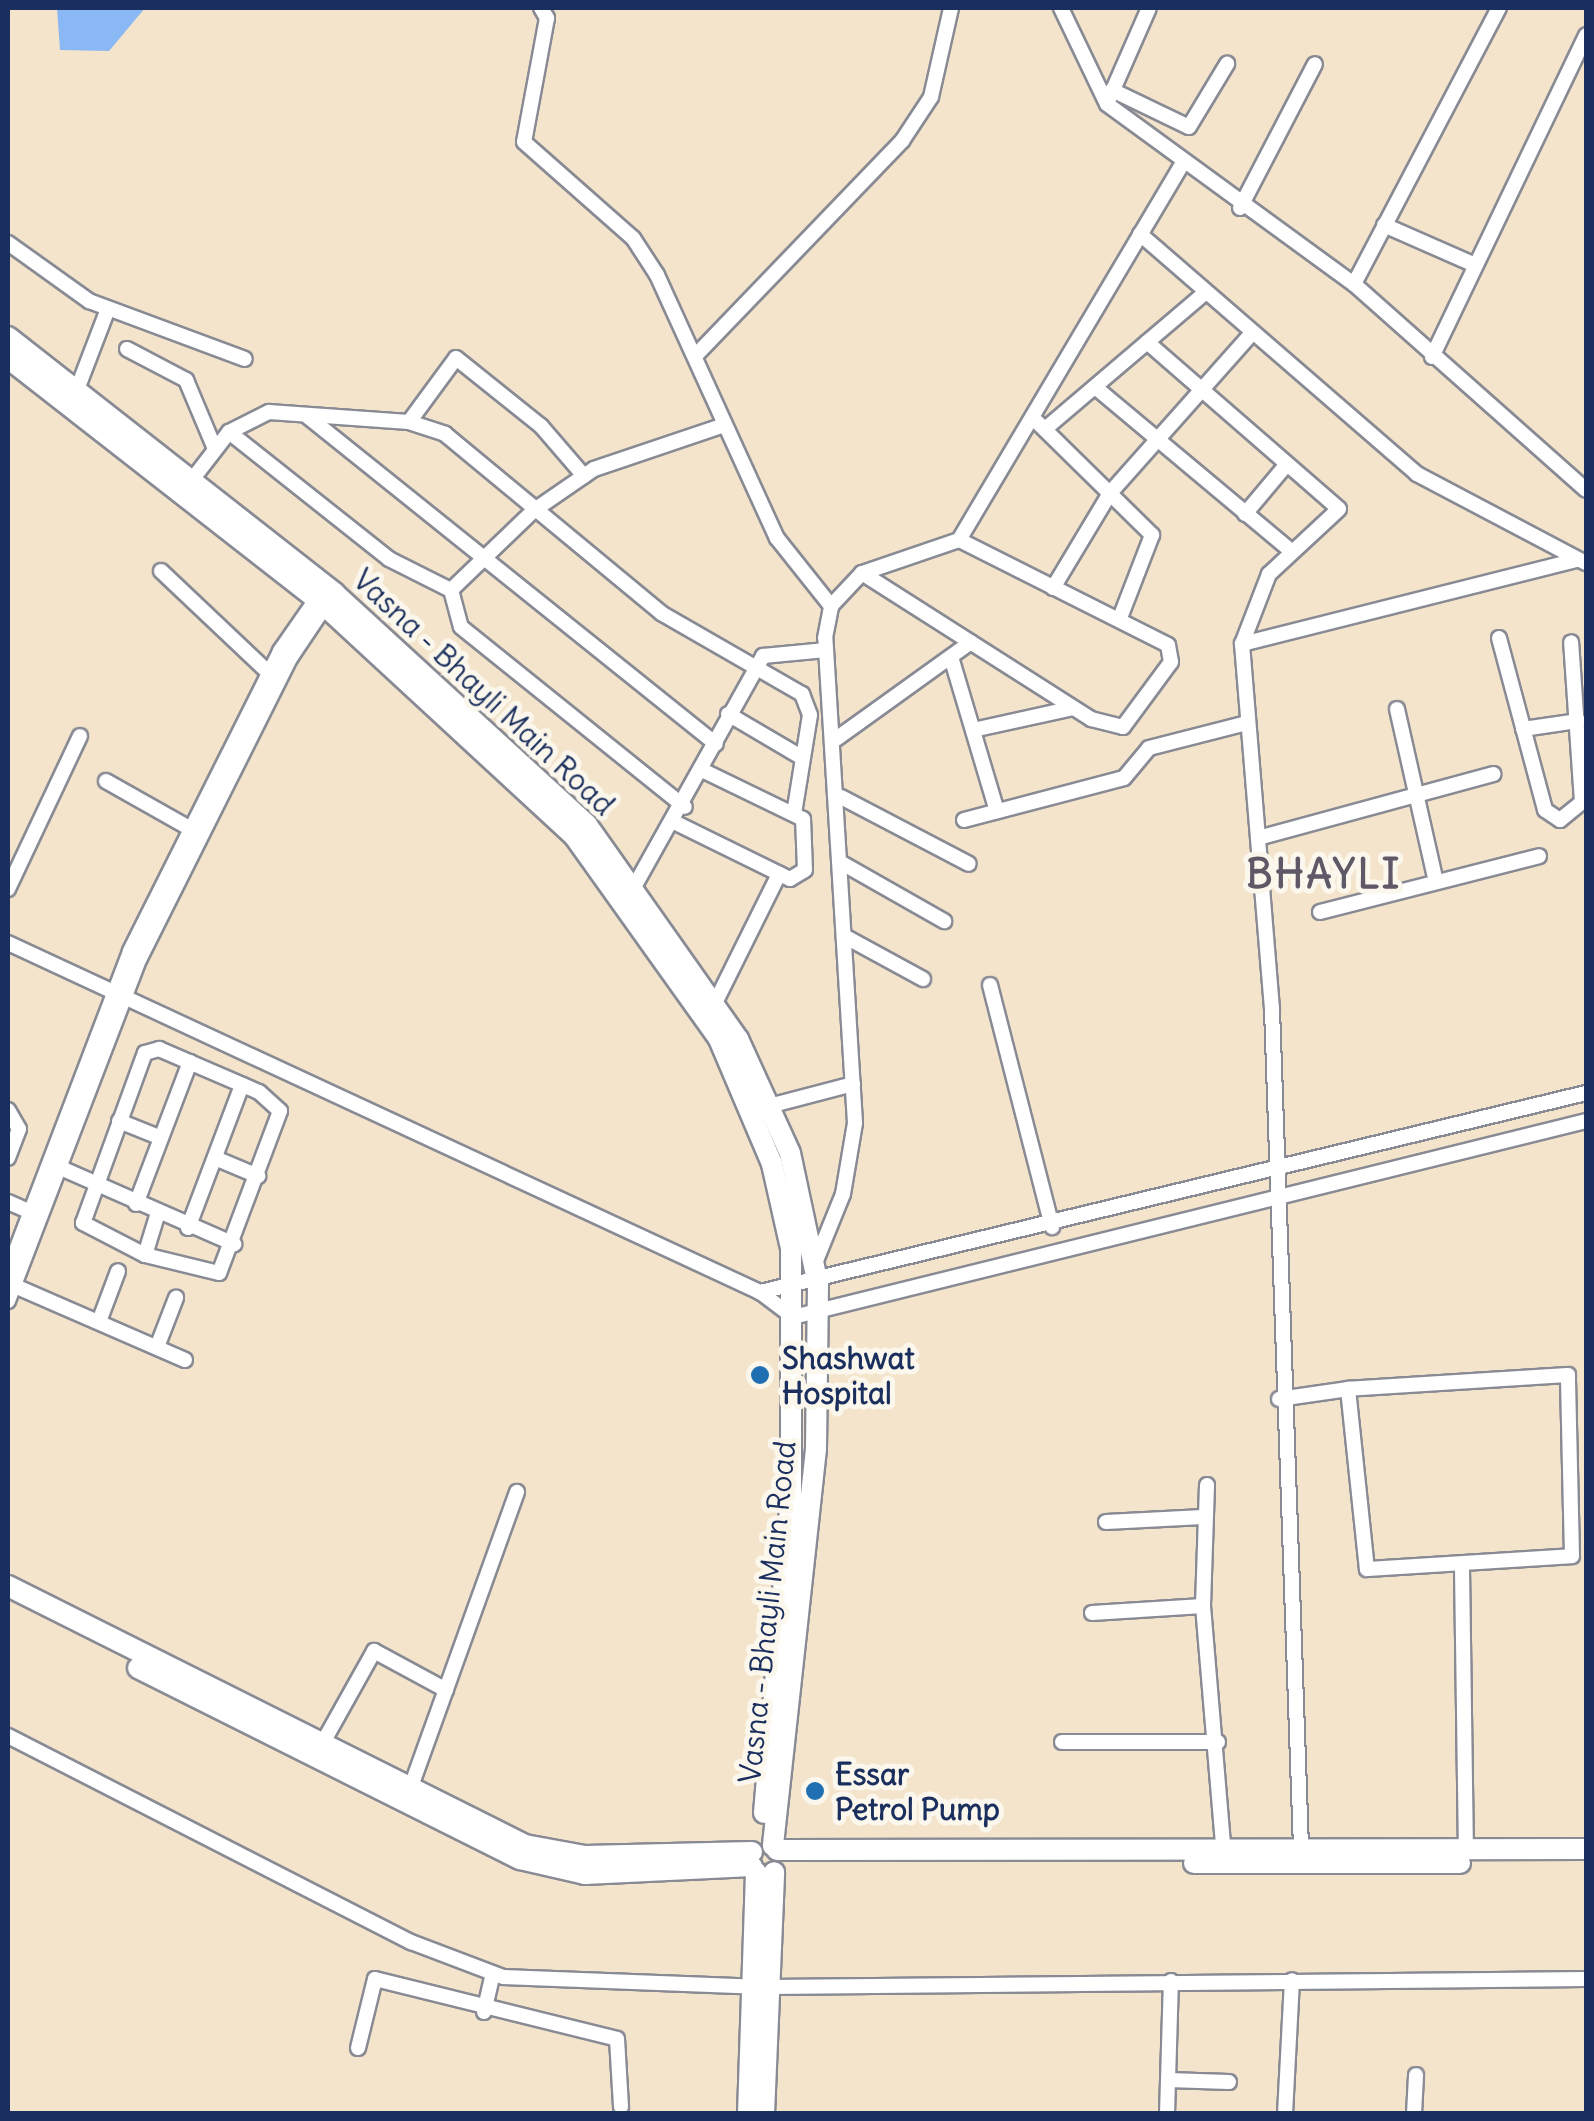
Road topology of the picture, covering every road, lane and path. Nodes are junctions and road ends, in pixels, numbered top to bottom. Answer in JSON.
{"nodes":[{"id":1,"x":541,"y":8,"type":"edge"},
{"id":2,"x":951,"y":8,"type":"edge"},
{"id":3,"x":1061,"y":8,"type":"edge"},
{"id":4,"x":1149,"y":8,"type":"edge"},
{"id":5,"x":1499,"y":8,"type":"edge"},
{"id":6,"x":1586,"y":35,"type":"edge"},
{"id":7,"x":1227,"y":64,"type":"dead end"},
{"id":8,"x":1315,"y":64,"type":"dead end"},
{"id":9,"x":1110,"y":97,"type":"junction"},
{"id":10,"x":1181,"y":166,"type":"junction"},
{"id":11,"x":1240,"y":208,"type":"junction"},
{"id":12,"x":1384,"y":224,"type":"junction"},
{"id":13,"x":1140,"y":234,"type":"junction"},
{"id":14,"x":8,"y":243,"type":"edge"},
{"id":15,"x":1473,"y":264,"type":"junction"},
{"id":16,"x":1354,"y":284,"type":"junction"},
{"id":17,"x":1206,"y":292,"type":"junction"},
{"id":18,"x":108,"y":309,"type":"junction"},
{"id":19,"x":1252,"y":332,"type":"junction"},
{"id":20,"x":8,"y":337,"type":"edge"},
{"id":21,"x":1148,"y":342,"type":"junction"},
{"id":22,"x":127,"y":349,"type":"dead end"},
{"id":23,"x":697,"y":354,"type":"junction"},
{"id":24,"x":1432,"y":357,"type":"junction"},
{"id":25,"x":8,"y":358,"type":"edge"},
{"id":26,"x":245,"y":359,"type":"dead end"},
{"id":27,"x":78,"y":387,"type":"junction"},
{"id":28,"x":1094,"y":388,"type":"junction"},
{"id":29,"x":1200,"y":388,"type":"junction"},
{"id":30,"x":305,"y":414,"type":"junction"},
{"id":31,"x":1032,"y":418,"type":"junction"},
{"id":32,"x":409,"y":422,"type":"junction"},
{"id":33,"x":725,"y":426,"type":"junction"},
{"id":34,"x":1046,"y":430,"type":"junction"},
{"id":35,"x":228,"y":432,"type":"junction"},
{"id":36,"x":1157,"y":440,"type":"junction"},
{"id":37,"x":216,"y":448,"type":"junction"},
{"id":38,"x":1288,"y":464,"type":"junction"},
{"id":39,"x":584,"y":476,"type":"junction"},
{"id":40,"x":189,"y":484,"type":"junction"},
{"id":41,"x":1586,"y":490,"type":"edge"},
{"id":42,"x":1110,"y":493,"type":"junction"},
{"id":43,"x":533,"y":510,"type":"junction"},
{"id":44,"x":1246,"y":514,"type":"junction"},
{"id":45,"x":959,"y":540,"type":"junction"},
{"id":46,"x":1292,"y":552,"type":"junction"},
{"id":47,"x":487,"y":553,"type":"junction"},
{"id":48,"x":1582,"y":562,"type":"edge"},
{"id":49,"x":161,"y":572,"type":"dead end"},
{"id":50,"x":862,"y":572,"type":"junction"},
{"id":51,"x":1053,"y":588,"type":"junction"},
{"id":52,"x":451,"y":590,"type":"junction"},
{"id":53,"x":325,"y":596,"type":"junction"},
{"id":54,"x":831,"y":606,"type":"junction"},
{"id":55,"x":1120,"y":618,"type":"junction"},
{"id":56,"x":1500,"y":638,"type":"dead end"},
{"id":57,"x":971,"y":642,"type":"junction"},
{"id":58,"x":1571,"y":642,"type":"dead end"},
{"id":59,"x":1242,"y":644,"type":"junction"},
{"id":60,"x":826,"y":650,"type":"junction"},
{"id":61,"x":951,"y":657,"type":"junction"},
{"id":62,"x":756,"y":666,"type":"junction"},
{"id":63,"x":269,"y":673,"type":"junction"},
{"id":64,"x":1073,"y":708,"type":"junction"},
{"id":65,"x":1397,"y":709,"type":"dead end"},
{"id":66,"x":728,"y":714,"type":"junction"},
{"id":67,"x":1578,"y":721,"type":"junction"},
{"id":68,"x":1247,"y":723,"type":"junction"},
{"id":69,"x":1524,"y":728,"type":"junction"},
{"id":70,"x":973,"y":730,"type":"junction"},
{"id":71,"x":80,"y":736,"type":"dead end"},
{"id":72,"x":836,"y":739,"type":"junction"},
{"id":73,"x":716,"y":744,"type":"junction"},
{"id":74,"x":1583,"y":748,"type":"edge"},
{"id":75,"x":802,"y":757,"type":"junction"},
{"id":76,"x":704,"y":771,"type":"junction"},
{"id":77,"x":1492,"y":774,"type":"dead end"},
{"id":78,"x":106,"y":781,"type":"dead end"},
{"id":79,"x":1416,"y":796,"type":"junction"},
{"id":80,"x":841,"y":797,"type":"junction"},
{"id":81,"x":685,"y":806,"type":"junction"},
{"id":82,"x":997,"y":811,"type":"junction"},
{"id":83,"x":794,"y":814,"type":"junction"},
{"id":84,"x":964,"y":820,"type":"dead end"},
{"id":85,"x":676,"y":823,"type":"junction"},
{"id":86,"x":191,"y":829,"type":"junction"},
{"id":87,"x":1258,"y":838,"type":"junction"},
{"id":88,"x":1539,"y":856,"type":"dead end"},
{"id":89,"x":840,"y":862,"type":"junction"},
{"id":90,"x":968,"y":864,"type":"dead end"},
{"id":91,"x":779,"y":874,"type":"junction"},
{"id":92,"x":1436,"y":882,"type":"junction"},
{"id":93,"x":634,"y":887,"type":"junction"},
{"id":94,"x":8,"y":889,"type":"edge"},
{"id":95,"x":1320,"y":912,"type":"dead end"},
{"id":96,"x":944,"y":920,"type":"dead end"},
{"id":97,"x":844,"y":936,"type":"junction"},
{"id":98,"x":8,"y":942,"type":"edge"},
{"id":99,"x":923,"y":978,"type":"dead end"},
{"id":100,"x":990,"y":985,"type":"dead end"},
{"id":101,"x":120,"y":997,"type":"junction"},
{"id":102,"x":716,"y":1001,"type":"junction"},
{"id":103,"x":190,"y":1062,"type":"junction"},
{"id":104,"x":853,"y":1084,"type":"junction"},
{"id":105,"x":242,"y":1085,"type":"junction"},
{"id":106,"x":1586,"y":1093,"type":"edge"},
{"id":107,"x":769,"y":1106,"type":"junction"},
{"id":108,"x":8,"y":1110,"type":"edge"},
{"id":109,"x":119,"y":1121,"type":"junction"},
{"id":110,"x":1586,"y":1121,"type":"edge"},
{"id":111,"x":161,"y":1138,"type":"junction"},
{"id":112,"x":8,"y":1158,"type":"edge"},
{"id":113,"x":215,"y":1158,"type":"junction"},
{"id":114,"x":54,"y":1165,"type":"junction"},
{"id":115,"x":1278,"y":1170,"type":"junction"},
{"id":116,"x":258,"y":1176,"type":"junction"},
{"id":117,"x":96,"y":1182,"type":"junction"},
{"id":118,"x":8,"y":1202,"type":"edge"},
{"id":119,"x":1275,"y":1202,"type":"junction"},
{"id":120,"x":136,"y":1204,"type":"junction"},
{"id":121,"x":35,"y":1214,"type":"junction"},
{"id":122,"x":157,"y":1216,"type":"junction"},
{"id":123,"x":1052,"y":1227,"type":"junction"},
{"id":124,"x":188,"y":1228,"type":"junction"},
{"id":125,"x":234,"y":1244,"type":"junction"},
{"id":126,"x":145,"y":1255,"type":"junction"},
{"id":127,"x":815,"y":1262,"type":"junction"},
{"id":128,"x":118,"y":1271,"type":"dead end"},
{"id":129,"x":10,"y":1279,"type":"edge"},
{"id":130,"x":818,"y":1284,"type":"junction"},
{"id":131,"x":793,"y":1290,"type":"junction"},
{"id":132,"x":760,"y":1292,"type":"junction"},
{"id":133,"x":176,"y":1298,"type":"dead end"},
{"id":134,"x":8,"y":1301,"type":"edge"},
{"id":135,"x":817,"y":1311,"type":"junction"},
{"id":136,"x":794,"y":1318,"type":"junction"},
{"id":137,"x":100,"y":1319,"type":"junction"},
{"id":138,"x":157,"y":1347,"type":"junction"},
{"id":139,"x":185,"y":1360,"type":"dead end"},
{"id":140,"x":1348,"y":1389,"type":"junction"},
{"id":141,"x":1279,"y":1399,"type":"junction"},
{"id":142,"x":1207,"y":1486,"type":"dead end"},
{"id":143,"x":517,"y":1492,"type":"dead end"},
{"id":144,"x":1203,"y":1518,"type":"junction"},
{"id":145,"x":1106,"y":1522,"type":"dead end"},
{"id":146,"x":1462,"y":1568,"type":"junction"},
{"id":147,"x":8,"y":1586,"type":"edge"},
{"id":148,"x":8,"y":1601,"type":"edge"},
{"id":149,"x":1203,"y":1606,"type":"junction"},
{"id":150,"x":1092,"y":1613,"type":"dead end"},
{"id":151,"x":446,"y":1690,"type":"junction"},
{"id":152,"x":8,"y":1736,"type":"edge"},
{"id":153,"x":1062,"y":1742,"type":"dead end"},
{"id":154,"x":1218,"y":1742,"type":"junction"},
{"id":155,"x":321,"y":1746,"type":"junction"},
{"id":156,"x":407,"y":1799,"type":"junction"},
{"id":157,"x":1301,"y":1849,"type":"junction"},
{"id":158,"x":1466,"y":1849,"type":"junction"},
{"id":159,"x":1586,"y":1849,"type":"edge"},
{"id":160,"x":1224,"y":1856,"type":"junction"},
{"id":161,"x":766,"y":1859,"type":"junction"},
{"id":162,"x":1586,"y":1863,"type":"edge"},
{"id":163,"x":493,"y":1974,"type":"junction"},
{"id":164,"x":1292,"y":1980,"type":"junction"},
{"id":165,"x":1586,"y":1980,"type":"edge"},
{"id":166,"x":1171,"y":1981,"type":"junction"},
{"id":167,"x":762,"y":1987,"type":"junction"},
{"id":168,"x":484,"y":2012,"type":"junction"},
{"id":169,"x":358,"y":2048,"type":"dead end"},
{"id":170,"x":1416,"y":2075,"type":"dead end"},
{"id":171,"x":1168,"y":2080,"type":"junction"},
{"id":172,"x":1229,"y":2082,"type":"dead end"},
{"id":173,"x":621,"y":2107,"type":"dead end"},
{"id":174,"x":748,"y":2114,"type":"edge"},
{"id":175,"x":764,"y":2114,"type":"edge"},
{"id":176,"x":1167,"y":2114,"type":"edge"},
{"id":177,"x":1285,"y":2114,"type":"edge"},
{"id":178,"x":1414,"y":2114,"type":"edge"}],
"edges":[{"from":1,"to":23,"type":"street"},
{"from":2,"to":23,"type":"street"},
{"from":3,"to":9,"type":"street"},
{"from":4,"to":9,"type":"street"},
{"from":5,"to":12,"type":"street"},
{"from":6,"to":15,"type":"street"},
{"from":7,"to":9,"type":"street"},
{"from":8,"to":11,"type":"street"},
{"from":9,"to":10,"type":"street"},
{"from":10,"to":11,"type":"street"},
{"from":10,"to":13,"type":"street"},
{"from":11,"to":16,"type":"street"},
{"from":12,"to":15,"type":"street"},
{"from":12,"to":16,"type":"street"},
{"from":13,"to":17,"type":"street"},
{"from":13,"to":31,"type":"street"},
{"from":14,"to":18,"type":"street"},
{"from":15,"to":24,"type":"street"},
{"from":16,"to":24,"type":"street"},
{"from":17,"to":19,"type":"street"},
{"from":17,"to":21,"type":"street"},
{"from":18,"to":26,"type":"street"},
{"from":18,"to":27,"type":"street"},
{"from":19,"to":29,"type":"street"},
{"from":19,"to":48,"type":"street"},
{"from":20,"to":27,"type":"main road","name":"Vasna - Bhayli Main Road"},
{"from":21,"to":28,"type":"street"},
{"from":21,"to":29,"type":"street"},
{"from":22,"to":37,"type":"street"},
{"from":23,"to":33,"type":"street"},
{"from":24,"to":41,"type":"street"},
{"from":25,"to":40,"type":"main road","name":"Vasna - Bhayli Main Road"},
{"from":27,"to":40,"type":"main road","name":"Vasna - Bhayli Main Road"},
{"from":28,"to":34,"type":"street"},
{"from":28,"to":36,"type":"street"},
{"from":29,"to":36,"type":"street"},
{"from":29,"to":38,"type":"street"},
{"from":30,"to":32,"type":"street"},
{"from":30,"to":35,"type":"street"},
{"from":30,"to":47,"type":"street"},
{"from":31,"to":34,"type":"street"},
{"from":31,"to":45,"type":"street"},
{"from":32,"to":39,"type":"street"},
{"from":32,"to":43,"type":"street"},
{"from":33,"to":39,"type":"street"},
{"from":33,"to":54,"type":"street"},
{"from":34,"to":42,"type":"street"},
{"from":35,"to":37,"type":"street"},
{"from":35,"to":52,"type":"street"},
{"from":36,"to":42,"type":"street"},
{"from":36,"to":44,"type":"street"},
{"from":37,"to":40,"type":"street"},
{"from":38,"to":44,"type":"street"},
{"from":38,"to":46,"type":"street"},
{"from":39,"to":43,"type":"street"},
{"from":40,"to":53,"type":"main road","name":"Vasna - Bhayli Main Road"},
{"from":42,"to":51,"type":"street"},
{"from":42,"to":55,"type":"street"},
{"from":43,"to":47,"type":"street"},
{"from":43,"to":62,"type":"street"},
{"from":44,"to":46,"type":"street"},
{"from":45,"to":50,"type":"street"},
{"from":45,"to":51,"type":"street"},
{"from":46,"to":59,"type":"street"},
{"from":47,"to":52,"type":"street"},
{"from":47,"to":73,"type":"street"},
{"from":48,"to":59,"type":"street"},
{"from":49,"to":63,"type":"street"},
{"from":50,"to":54,"type":"street"},
{"from":50,"to":57,"type":"street"},
{"from":51,"to":55,"type":"street"},
{"from":52,"to":81,"type":"street"},
{"from":53,"to":63,"type":"street"},
{"from":53,"to":93,"type":"main road","name":"Vasna - Bhayli Main Road"},
{"from":53,"to":101,"type":"street"},
{"from":53,"to":131,"type":"main road","name":"Vasna - Bhayli Main Road"},
{"from":54,"to":60,"type":"street"},
{"from":55,"to":64,"type":"street"},
{"from":56,"to":69,"type":"street"},
{"from":57,"to":61,"type":"street"},
{"from":57,"to":64,"type":"street"},
{"from":58,"to":67,"type":"street"},
{"from":59,"to":68,"type":"street"},
{"from":60,"to":62,"type":"street"},
{"from":60,"to":72,"type":"street"},
{"from":61,"to":70,"type":"street"},
{"from":61,"to":72,"type":"street"},
{"from":62,"to":66,"type":"street"},
{"from":62,"to":75,"type":"street"},
{"from":63,"to":86,"type":"street"},
{"from":64,"to":70,"type":"street"},
{"from":65,"to":79,"type":"street"},
{"from":66,"to":73,"type":"street"},
{"from":66,"to":75,"type":"street"},
{"from":67,"to":69,"type":"street"},
{"from":67,"to":74,"type":"street"},
{"from":68,"to":82,"type":"street"},
{"from":68,"to":87,"type":"street"},
{"from":69,"to":74,"type":"street"},
{"from":70,"to":82,"type":"street"},
{"from":71,"to":94,"type":"street"},
{"from":72,"to":80,"type":"street"},
{"from":73,"to":76,"type":"street"},
{"from":75,"to":83,"type":"street"},
{"from":76,"to":81,"type":"street"},
{"from":76,"to":83,"type":"street"},
{"from":77,"to":79,"type":"street"},
{"from":78,"to":86,"type":"street"},
{"from":79,"to":87,"type":"street"},
{"from":79,"to":92,"type":"street"},
{"from":80,"to":89,"type":"street"},
{"from":80,"to":90,"type":"street"},
{"from":81,"to":85,"type":"street"},
{"from":82,"to":84,"type":"street"},
{"from":83,"to":91,"type":"street"},
{"from":85,"to":91,"type":"street"},
{"from":85,"to":93,"type":"street"},
{"from":86,"to":101,"type":"street"},
{"from":87,"to":115,"type":"street"},
{"from":88,"to":92,"type":"street"},
{"from":89,"to":96,"type":"street"},
{"from":89,"to":97,"type":"street"},
{"from":91,"to":102,"type":"street"},
{"from":92,"to":95,"type":"street"},
{"from":93,"to":102,"type":"main road","name":"Vasna - Bhayli Main Road"},
{"from":97,"to":99,"type":"street"},
{"from":97,"to":104,"type":"street"},
{"from":98,"to":101,"type":"street"},
{"from":100,"to":123,"type":"street"},
{"from":101,"to":114,"type":"street"},
{"from":101,"to":132,"type":"street"},
{"from":102,"to":107,"type":"main road","name":"Vasna - Bhayli Main Road"},
{"from":103,"to":105,"type":"street"},
{"from":103,"to":109,"type":"street"},
{"from":103,"to":111,"type":"street"},
{"from":104,"to":107,"type":"street"},
{"from":104,"to":127,"type":"street"},
{"from":105,"to":113,"type":"street"},
{"from":105,"to":116,"type":"street"},
{"from":106,"to":115,"type":"street"},
{"from":107,"to":127,"type":"main road","name":"Vasna - Bhayli Main Road"},
{"from":108,"to":112,"type":"street"},
{"from":109,"to":111,"type":"street"},
{"from":109,"to":117,"type":"street"},
{"from":110,"to":119,"type":"street"},
{"from":111,"to":120,"type":"street"},
{"from":113,"to":116,"type":"street"},
{"from":113,"to":124,"type":"street"},
{"from":114,"to":117,"type":"street"},
{"from":114,"to":121,"type":"street"},
{"from":115,"to":119,"type":"street"},
{"from":115,"to":123,"type":"street"},
{"from":116,"to":125,"type":"street"},
{"from":117,"to":120,"type":"street"},
{"from":117,"to":126,"type":"street"},
{"from":118,"to":121,"type":"street"},
{"from":119,"to":135,"type":"street"},
{"from":119,"to":141,"type":"street"},
{"from":120,"to":122,"type":"street"},
{"from":121,"to":129,"type":"street"},
{"from":122,"to":124,"type":"street"},
{"from":122,"to":126,"type":"street"},
{"from":123,"to":130,"type":"street"},
{"from":124,"to":125,"type":"street"},
{"from":125,"to":126,"type":"street"},
{"from":127,"to":130,"type":"main road","name":"Vasna - Bhayli Main Road"},
{"from":128,"to":137,"type":"street"},
{"from":129,"to":134,"type":"street"},
{"from":129,"to":137,"type":"street"},
{"from":130,"to":131,"type":"street"},
{"from":130,"to":135,"type":"main road","name":"Vasna - Bhayli Main Road"},
{"from":131,"to":132,"type":"street"},
{"from":131,"to":136,"type":"main road","name":"Vasna - Bhayli Main Road"},
{"from":132,"to":136,"type":"street"},
{"from":133,"to":138,"type":"street"},
{"from":135,"to":136,"type":"street"},
{"from":135,"to":161,"type":"main road","name":"Vasna - Bhayli Main Road"},
{"from":136,"to":161,"type":"main road","name":"Vasna - Bhayli Main Road"},
{"from":137,"to":138,"type":"street"},
{"from":138,"to":139,"type":"street"},
{"from":140,"to":141,"type":"street"},
{"from":140,"to":146,"type":"street"},
{"from":140,"to":146,"type":"street"},
{"from":141,"to":157,"type":"street"},
{"from":142,"to":144,"type":"street"},
{"from":143,"to":151,"type":"street"},
{"from":144,"to":145,"type":"street"},
{"from":144,"to":149,"type":"street"},
{"from":146,"to":158,"type":"street"},
{"from":147,"to":155,"type":"main road"},
{"from":148,"to":156,"type":"main road"},
{"from":149,"to":150,"type":"street"},
{"from":149,"to":154,"type":"street"},
{"from":151,"to":155,"type":"street"},
{"from":151,"to":156,"type":"street"},
{"from":152,"to":163,"type":"street"},
{"from":153,"to":154,"type":"street"},
{"from":154,"to":160,"type":"street"},
{"from":155,"to":156,"type":"main road"},
{"from":156,"to":161,"type":"main road"},
{"from":157,"to":158,"type":"main road"},
{"from":157,"to":160,"type":"main road"},
{"from":158,"to":159,"type":"main road"},
{"from":160,"to":161,"type":"main road"},
{"from":160,"to":162,"type":"main road"},
{"from":161,"to":167,"type":"main road","name":"Vasna - Bhayli Main Road"},
{"from":163,"to":167,"type":"street"},
{"from":163,"to":168,"type":"street"},
{"from":164,"to":165,"type":"street"},
{"from":164,"to":166,"type":"street"},
{"from":164,"to":177,"type":"street"},
{"from":166,"to":167,"type":"street"},
{"from":166,"to":171,"type":"street"},
{"from":167,"to":174,"type":"main road","name":"Vasna - Bhayli Main Road"},
{"from":167,"to":175,"type":"main road","name":"Vasna - Bhayli Main Road"},
{"from":168,"to":169,"type":"street"},
{"from":168,"to":173,"type":"street"},
{"from":170,"to":178,"type":"street"},
{"from":171,"to":172,"type":"street"},
{"from":171,"to":176,"type":"street"}]}
